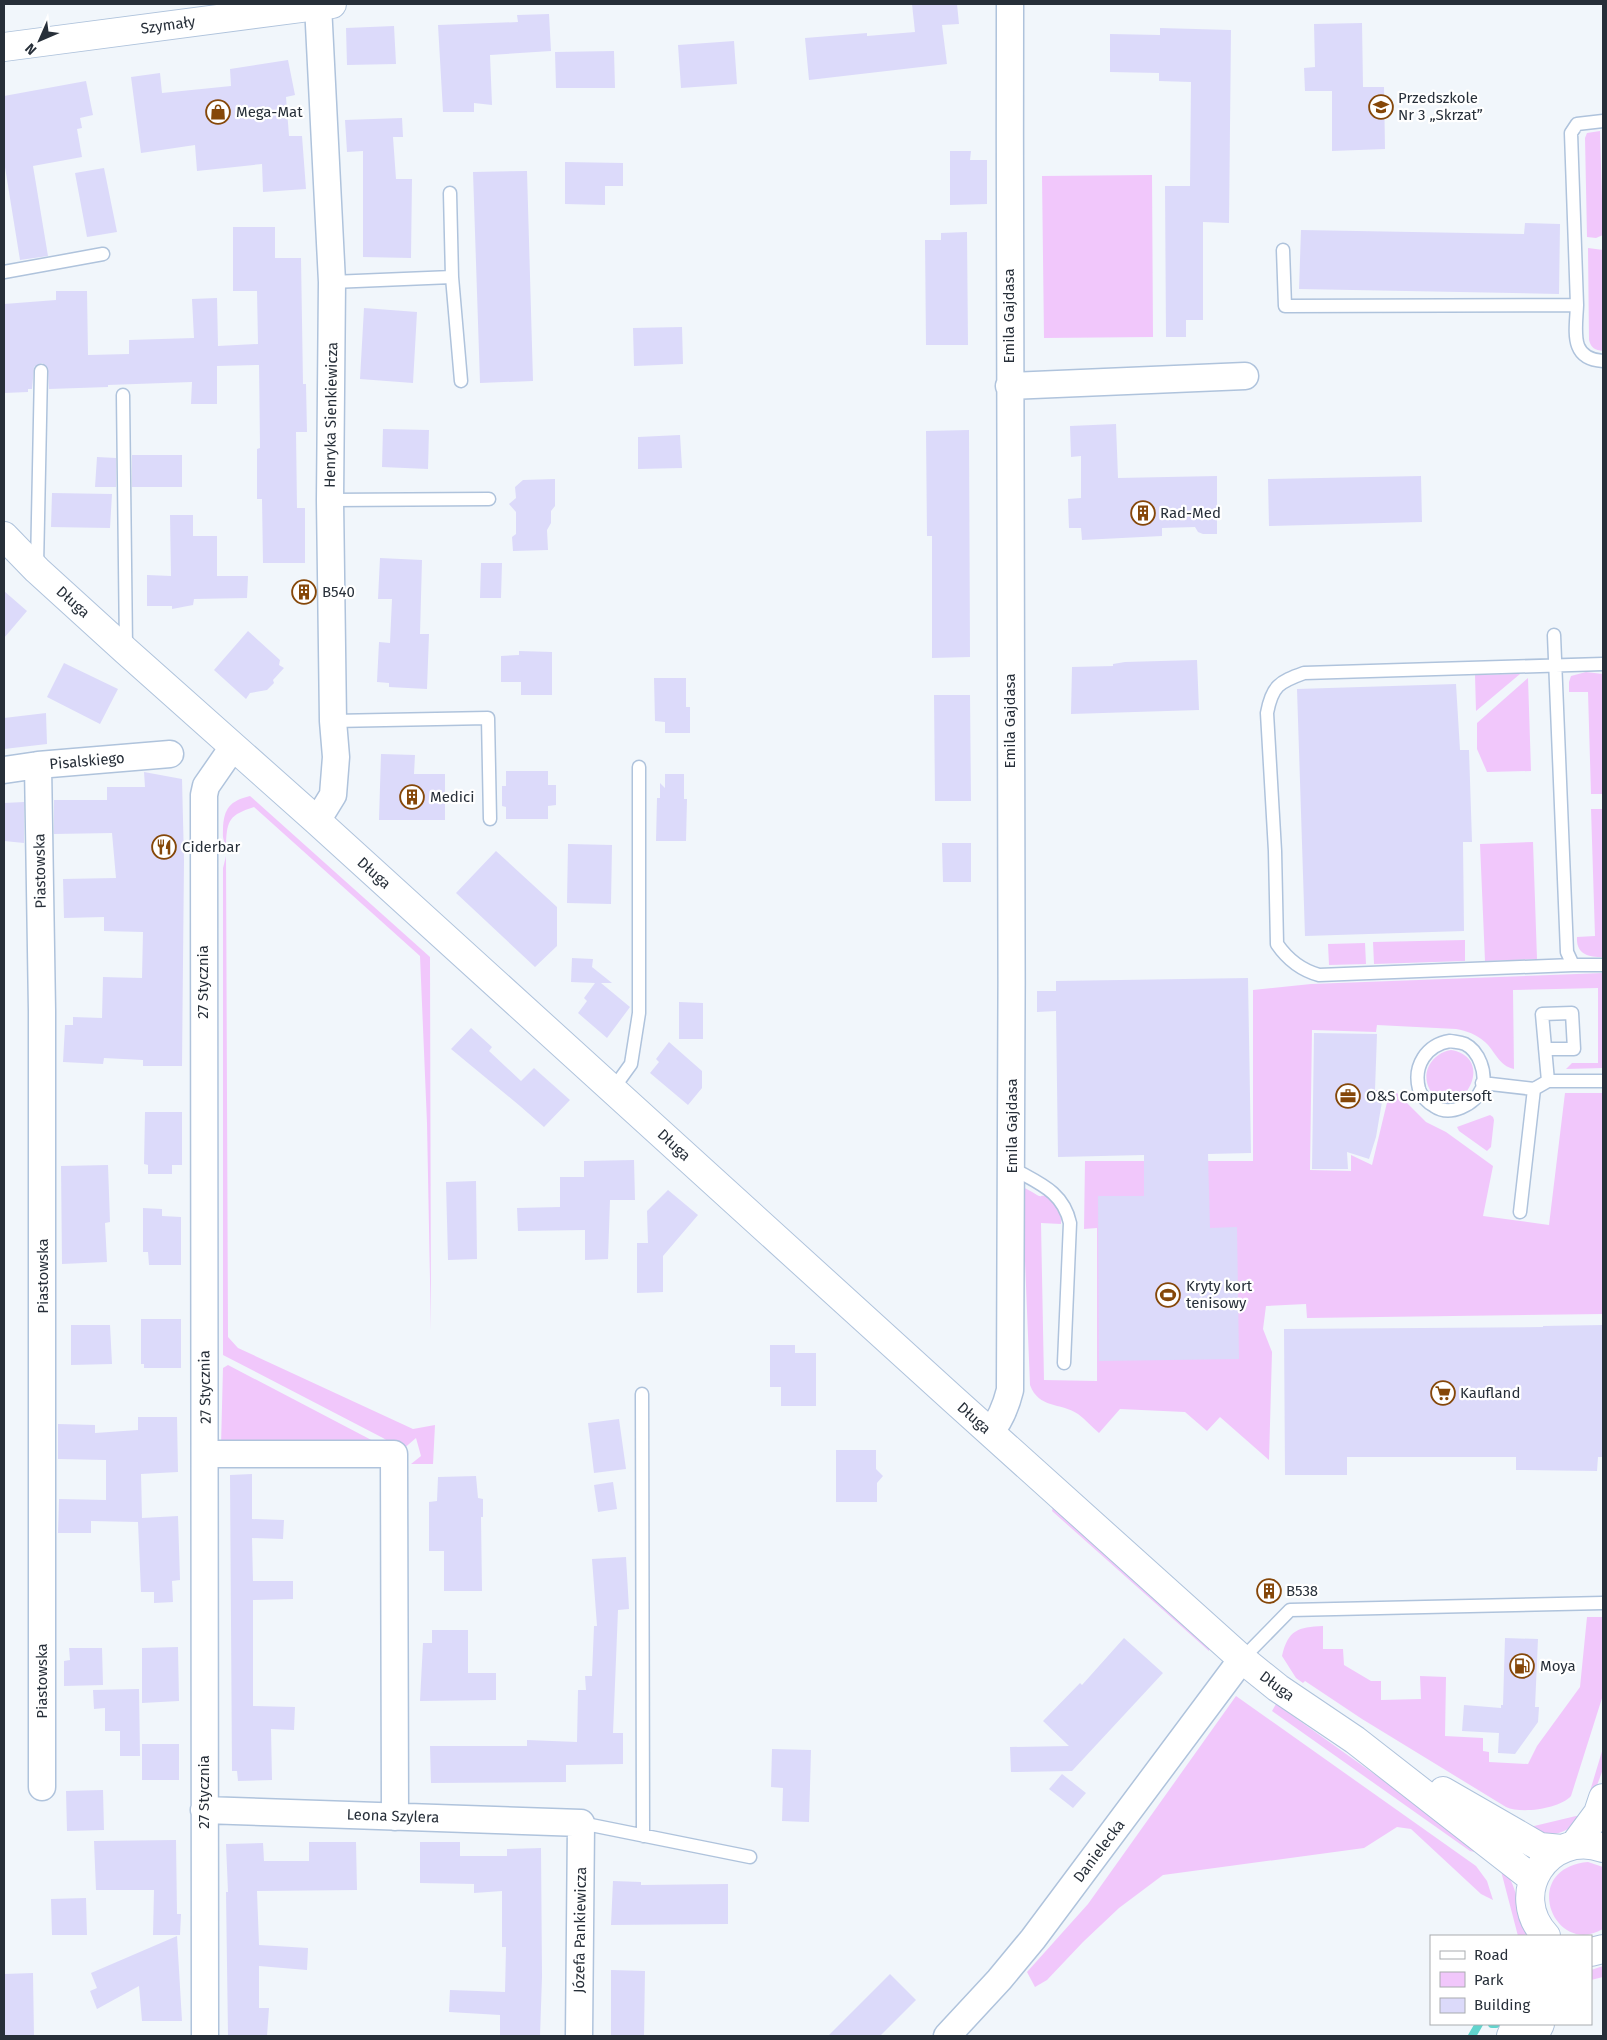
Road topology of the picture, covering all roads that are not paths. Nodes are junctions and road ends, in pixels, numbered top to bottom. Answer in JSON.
{"nodes":[{"id":1,"x":325,"y":4,"type":"edge"},
{"id":2,"x":1010,"y":4,"type":"edge"},
{"id":3,"x":4,"y":47,"type":"edge"},
{"id":4,"x":1603,"y":121,"type":"edge"},
{"id":5,"x":450,"y":192,"type":"dead end"},
{"id":6,"x":1283,"y":250,"type":"dead end"},
{"id":7,"x":103,"y":254,"type":"dead end"},
{"id":8,"x":4,"y":272,"type":"edge"},
{"id":9,"x":452,"y":276,"type":"junction"},
{"id":10,"x":332,"y":282,"type":"junction"},
{"id":11,"x":1577,"y":305,"type":"junction"},
{"id":12,"x":1603,"y":361,"type":"edge"},
{"id":13,"x":41,"y":371,"type":"dead end"},
{"id":14,"x":1245,"y":376,"type":"dead end"},
{"id":15,"x":461,"y":381,"type":"dead end"},
{"id":16,"x":1009,"y":386,"type":"junction"},
{"id":17,"x":123,"y":395,"type":"dead end"},
{"id":18,"x":489,"y":499,"type":"dead end"},
{"id":19,"x":330,"y":500,"type":"junction"},
{"id":20,"x":4,"y":536,"type":"edge"},
{"id":21,"x":37,"y":570,"type":"junction"},
{"id":22,"x":1554,"y":635,"type":"dead end"},
{"id":23,"x":126,"y":651,"type":"junction"},
{"id":24,"x":1603,"y":664,"type":"edge"},
{"id":25,"x":1556,"y":665,"type":"junction"},
{"id":26,"x":333,"y":721,"type":"junction"},
{"id":27,"x":233,"y":747,"type":"junction"},
{"id":28,"x":170,"y":754,"type":"dead end"},
{"id":29,"x":38,"y":765,"type":"junction"},
{"id":30,"x":639,"y":766,"type":"dead end"},
{"id":31,"x":4,"y":770,"type":"edge"},
{"id":32,"x":490,"y":819,"type":"dead end"},
{"id":33,"x":317,"y":821,"type":"junction"},
{"id":34,"x":1573,"y":965,"type":"junction"},
{"id":35,"x":1603,"y":965,"type":"edge"},
{"id":36,"x":1545,"y":1049,"type":"dead end"},
{"id":37,"x":1548,"y":1081,"type":"junction"},
{"id":38,"x":1603,"y":1081,"type":"edge"},
{"id":39,"x":1482,"y":1083,"type":"junction"},
{"id":40,"x":614,"y":1089,"type":"junction"},
{"id":41,"x":1534,"y":1089,"type":"junction"},
{"id":42,"x":1012,"y":1168,"type":"junction"},
{"id":43,"x":1520,"y":1212,"type":"dead end"},
{"id":44,"x":1064,"y":1363,"type":"dead end"},
{"id":45,"x":642,"y":1394,"type":"dead end"},
{"id":46,"x":990,"y":1432,"type":"junction"},
{"id":47,"x":206,"y":1454,"type":"junction"},
{"id":48,"x":1603,"y":1603,"type":"edge"},
{"id":49,"x":1242,"y":1659,"type":"junction"},
{"id":50,"x":1355,"y":1740,"type":"junction"},
{"id":51,"x":42,"y":1787,"type":"dead end"},
{"id":52,"x":1603,"y":1798,"type":"edge"},
{"id":53,"x":204,"y":1810,"type":"junction"},
{"id":54,"x":395,"y":1816,"type":"junction"},
{"id":55,"x":581,"y":1823,"type":"junction"},
{"id":56,"x":643,"y":1836,"type":"junction"},
{"id":57,"x":1568,"y":1846,"type":"junction"},
{"id":58,"x":1603,"y":1848,"type":"edge"},
{"id":59,"x":750,"y":1857,"type":"dead end"},
{"id":60,"x":1533,"y":1880,"type":"junction"},
{"id":61,"x":1543,"y":1934,"type":"edge"},
{"id":62,"x":205,"y":2036,"type":"edge"},
{"id":63,"x":579,"y":2036,"type":"edge"},
{"id":64,"x":947,"y":2036,"type":"edge"}],
"edges":[{"from":1,"to":3,"type":"street","name":"Szymały"},
{"from":1,"to":10,"type":"street","name":"Henryka Sienkiewicza"},
{"from":2,"to":16,"type":"street","name":"Emila Gajdasa"},
{"from":4,"to":11,"type":"lane"},
{"from":5,"to":9,"type":"lane"},
{"from":6,"to":11,"type":"lane"},
{"from":7,"to":8,"type":"lane"},
{"from":9,"to":10,"type":"lane"},
{"from":9,"to":15,"type":"lane"},
{"from":10,"to":19,"type":"street","name":"Henryka Sienkiewicza"},
{"from":11,"to":12,"type":"lane"},
{"from":13,"to":21,"type":"lane"},
{"from":14,"to":16,"type":"street"},
{"from":16,"to":42,"type":"street","name":"Emila Gajdasa"},
{"from":17,"to":23,"type":"lane"},
{"from":18,"to":19,"type":"lane"},
{"from":19,"to":26,"type":"street","name":"Henryka Sienkiewicza"},
{"from":20,"to":21,"type":"street","name":"Długa"},
{"from":21,"to":23,"type":"street","name":"Długa"},
{"from":22,"to":25,"type":"lane"},
{"from":23,"to":27,"type":"street","name":"Długa"},
{"from":24,"to":25,"type":"lane"},
{"from":25,"to":34,"type":"lane"},
{"from":25,"to":34,"type":"lane"},
{"from":26,"to":32,"type":"lane"},
{"from":26,"to":33,"type":"street","name":"Henryka Sienkiewicza"},
{"from":27,"to":33,"type":"street","name":"Długa"},
{"from":27,"to":47,"type":"street","name":"27 Stycznia"},
{"from":28,"to":29,"type":"street","name":"Pisalskiego"},
{"from":29,"to":31,"type":"street","name":"Pisalskiego"},
{"from":29,"to":51,"type":"street","name":"Piastowska"},
{"from":30,"to":40,"type":"lane"},
{"from":33,"to":40,"type":"street","name":"Długa"},
{"from":34,"to":35,"type":"lane"},
{"from":36,"to":37,"type":"lane"},
{"from":37,"to":38,"type":"lane"},
{"from":37,"to":41,"type":"lane"},
{"from":39,"to":39,"type":"lane"},
{"from":39,"to":41,"type":"lane"},
{"from":40,"to":46,"type":"street","name":"Długa"},
{"from":41,"to":43,"type":"lane"},
{"from":42,"to":44,"type":"lane"},
{"from":42,"to":46,"type":"street","name":"Emila Gajdasa"},
{"from":45,"to":56,"type":"lane"},
{"from":46,"to":49,"type":"street","name":"Długa"},
{"from":47,"to":53,"type":"street","name":"27 Stycznia"},
{"from":47,"to":54,"type":"street"},
{"from":48,"to":49,"type":"lane"},
{"from":49,"to":50,"type":"street","name":"Długa"},
{"from":49,"to":64,"type":"street","name":"Danielecka"},
{"from":50,"to":57,"type":"street","name":"Długa"},
{"from":50,"to":60,"type":"street","name":"Długa"},
{"from":52,"to":57,"type":"street"},
{"from":53,"to":54,"type":"street","name":"Leona Szylera"},
{"from":53,"to":62,"type":"street","name":"27 Stycznia"},
{"from":54,"to":55,"type":"street","name":"Leona Szylera"},
{"from":55,"to":56,"type":"lane"},
{"from":55,"to":63,"type":"street","name":"Józefa Pankiewicza"},
{"from":56,"to":59,"type":"lane"},
{"from":57,"to":58,"type":"street","name":"Długa"},
{"from":57,"to":60,"type":"street"},
{"from":60,"to":61,"type":"street"}]}
